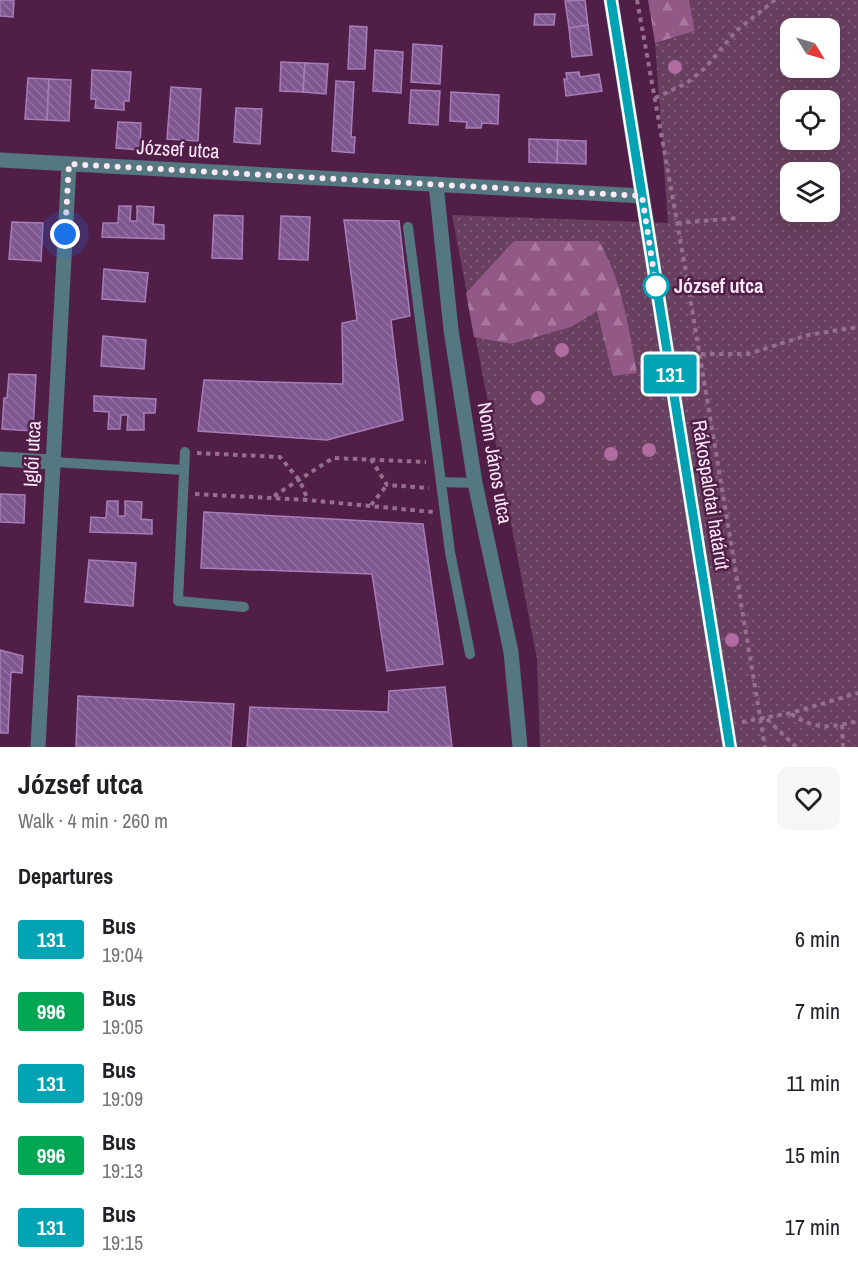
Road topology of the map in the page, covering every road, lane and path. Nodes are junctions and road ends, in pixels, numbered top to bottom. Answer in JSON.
{"nodes":[{"id":1,"x":611,"y":0,"type":"edge"},
{"id":2,"x":637,"y":0,"type":"edge"},
{"id":3,"x":775,"y":0,"type":"edge"},
{"id":4,"x":655,"y":98,"type":"junction"},
{"id":5,"x":0,"y":160,"type":"edge"},
{"id":6,"x":69,"y":164,"type":"junction"},
{"id":7,"x":436,"y":184,"type":"junction"},
{"id":8,"x":642,"y":196,"type":"junction"},
{"id":9,"x":738,"y":218,"type":"dead end"},
{"id":10,"x":677,"y":223,"type":"junction"},
{"id":11,"x":408,"y":227,"type":"dead end"},
{"id":12,"x":858,"y":327,"type":"edge"},
{"id":13,"x":698,"y":353,"type":"junction"},
{"id":14,"x":667,"y":355,"type":"junction"},
{"id":15,"x":185,"y":452,"type":"joint"},
{"id":16,"x":0,"y":459,"type":"edge"},
{"id":17,"x":370,"y":459,"type":"junction"},
{"id":18,"x":53,"y":462,"type":"junction"},
{"id":19,"x":439,"y":462,"type":"junction"},
{"id":20,"x":184,"y":470,"type":"junction"},
{"id":21,"x":300,"y":481,"type":"junction"},
{"id":22,"x":475,"y":483,"type":"junction"},
{"id":23,"x":387,"y":484,"type":"junction"},
{"id":24,"x":442,"y":486,"type":"junction"},
{"id":25,"x":183,"y":493,"type":"junction"},
{"id":26,"x":272,"y":498,"type":"junction"},
{"id":27,"x":308,"y":500,"type":"junction"},
{"id":28,"x":371,"y":505,"type":"junction"},
{"id":29,"x":445,"y":513,"type":"junction"},
{"id":30,"x":244,"y":608,"type":"dead end"},
{"id":31,"x":470,"y":654,"type":"dead end"},
{"id":32,"x":858,"y":693,"type":"edge"},
{"id":33,"x":791,"y":714,"type":"junction"},
{"id":34,"x":767,"y":720,"type":"junction"},
{"id":35,"x":760,"y":721,"type":"junction"},
{"id":36,"x":858,"y":721,"type":"edge"},
{"id":37,"x":726,"y":723,"type":"junction"},
{"id":38,"x":842,"y":725,"type":"junction"},
{"id":39,"x":38,"y":747,"type":"edge"},
{"id":40,"x":520,"y":747,"type":"edge"},
{"id":41,"x":730,"y":747,"type":"edge"},
{"id":42,"x":765,"y":747,"type":"edge"},
{"id":43,"x":796,"y":747,"type":"edge"},
{"id":44,"x":843,"y":747,"type":"edge"}],
"edges":[{"from":1,"to":8,"type":"street","name":"Rákospalotai határút"},
{"from":2,"to":4,"type":"path"},
{"from":3,"to":4,"type":"path"},
{"from":4,"to":10,"type":"path"},
{"from":5,"to":6,"type":"street","name":"József utca"},
{"from":6,"to":7,"type":"street","name":"József utca"},
{"from":6,"to":18,"type":"street","name":"Iglói utca"},
{"from":7,"to":8,"type":"street","name":"József utca"},
{"from":7,"to":22,"type":"street","name":"Nonn János utca"},
{"from":8,"to":14,"type":"street","name":"Rákospalotai határút"},
{"from":9,"to":10,"type":"path"},
{"from":10,"to":13,"type":"path"},
{"from":11,"to":19,"type":"lane"},
{"from":12,"to":13,"type":"path"},
{"from":13,"to":14,"type":"path"},
{"from":13,"to":35,"type":"path"},
{"from":14,"to":37,"type":"street","name":"Rákospalotai határút"},
{"from":15,"to":20,"type":"lane"},
{"from":15,"to":21,"type":"path"},
{"from":16,"to":18,"type":"street"},
{"from":17,"to":19,"type":"path"},
{"from":17,"to":21,"type":"path"},
{"from":17,"to":23,"type":"path"},
{"from":18,"to":20,"type":"lane"},
{"from":18,"to":39,"type":"street","name":"Iglói utca"},
{"from":19,"to":24,"type":"lane"},
{"from":20,"to":25,"type":"lane"},
{"from":21,"to":26,"type":"path"},
{"from":21,"to":27,"type":"path"},
{"from":22,"to":24,"type":"lane"},
{"from":22,"to":40,"type":"street","name":"Nonn János utca"},
{"from":23,"to":24,"type":"path"},
{"from":23,"to":28,"type":"path"},
{"from":24,"to":29,"type":"lane"},
{"from":25,"to":26,"type":"path"},
{"from":25,"to":30,"type":"lane"},
{"from":26,"to":27,"type":"path"},
{"from":27,"to":28,"type":"path"},
{"from":28,"to":29,"type":"path"},
{"from":29,"to":31,"type":"lane"},
{"from":32,"to":33,"type":"path"},
{"from":33,"to":34,"type":"path"},
{"from":33,"to":38,"type":"path"},
{"from":34,"to":35,"type":"path"},
{"from":34,"to":43,"type":"path"},
{"from":35,"to":37,"type":"path"},
{"from":35,"to":42,"type":"path"},
{"from":36,"to":38,"type":"path"},
{"from":37,"to":41,"type":"street","name":"Rákospalotai határút"},
{"from":38,"to":44,"type":"path"}]}
